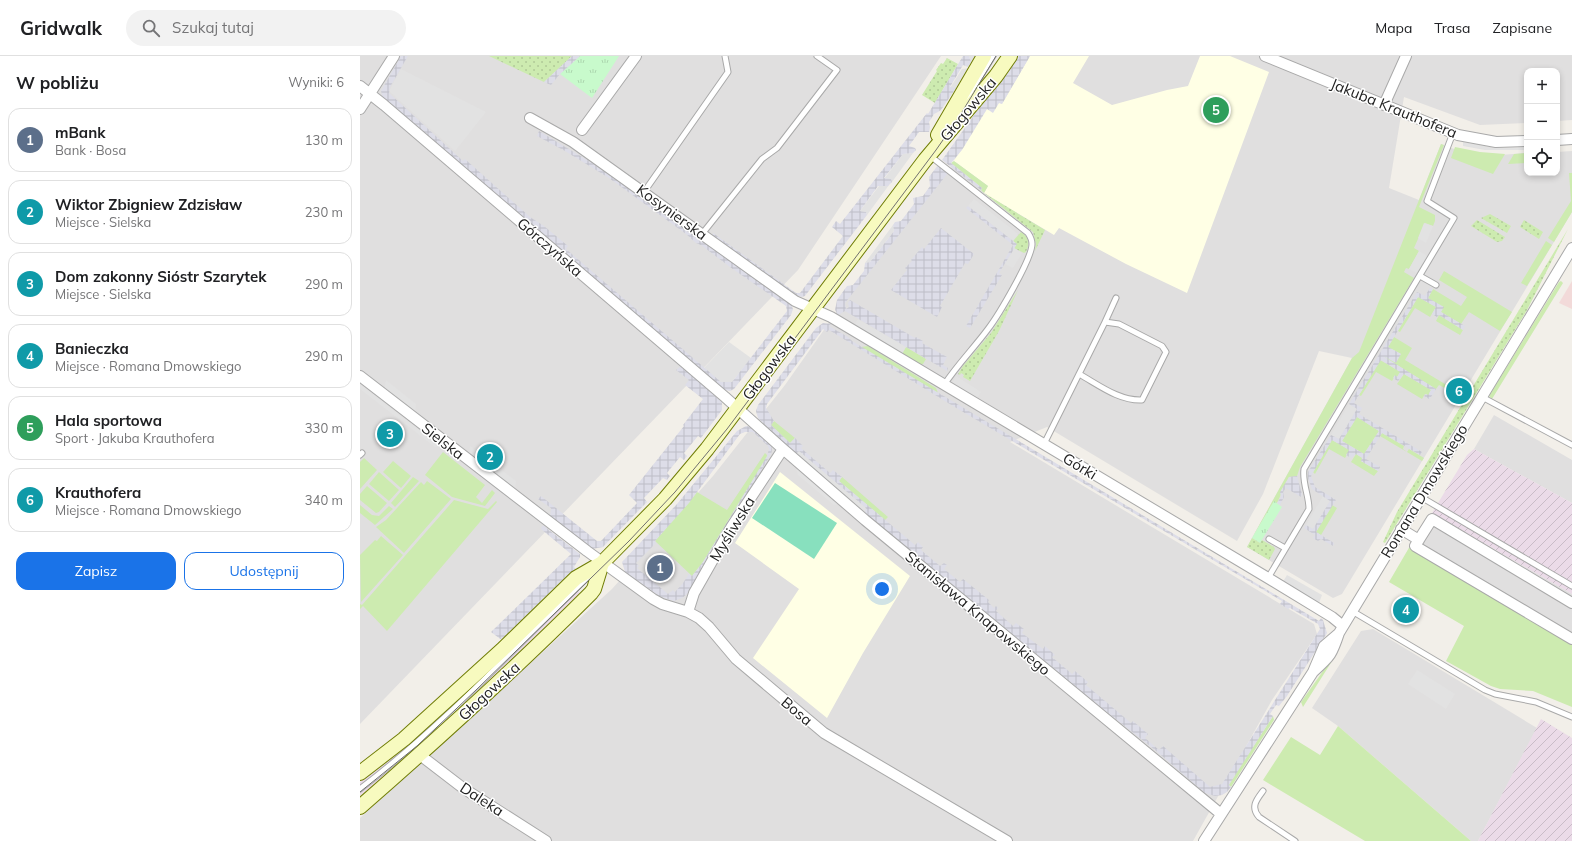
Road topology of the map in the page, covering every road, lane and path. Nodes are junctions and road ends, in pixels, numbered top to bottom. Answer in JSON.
{"nodes":[{"id":1,"x":394,"y":56,"type":"edge"},
{"id":2,"x":636,"y":56,"type":"edge"},
{"id":3,"x":726,"y":56,"type":"edge"},
{"id":4,"x":818,"y":56,"type":"edge"},
{"id":5,"x":984,"y":56,"type":"edge"},
{"id":6,"x":993,"y":56,"type":"edge"},
{"id":7,"x":1010,"y":56,"type":"edge"},
{"id":8,"x":1265,"y":56,"type":"edge"},
{"id":9,"x":1406,"y":56,"type":"edge"},
{"id":10,"x":360,"y":86,"type":"edge"},
{"id":11,"x":371,"y":94,"type":"junction"},
{"id":12,"x":1384,"y":105,"type":"junction"},
{"id":13,"x":360,"y":108,"type":"edge"},
{"id":14,"x":530,"y":118,"type":"dead end"},
{"id":15,"x":582,"y":130,"type":"dead end"},
{"id":16,"x":1453,"y":133,"type":"junction"},
{"id":17,"x":1572,"y":139,"type":"edge"},
{"id":18,"x":1560,"y":140,"type":"edge"},
{"id":19,"x":1524,"y":141,"type":"edge"},
{"id":20,"x":927,"y":158,"type":"junction"},
{"id":21,"x":644,"y":192,"type":"junction"},
{"id":22,"x":702,"y":234,"type":"junction"},
{"id":23,"x":1572,"y":248,"type":"edge"},
{"id":24,"x":1420,"y":276,"type":"junction"},
{"id":25,"x":1436,"y":285,"type":"dead end"},
{"id":26,"x":1116,"y":298,"type":"dead end"},
{"id":27,"x":813,"y":309,"type":"junction"},
{"id":28,"x":1105,"y":322,"type":"junction"},
{"id":29,"x":1079,"y":374,"type":"junction"},
{"id":30,"x":360,"y":376,"type":"edge"},
{"id":31,"x":944,"y":385,"type":"junction"},
{"id":32,"x":1482,"y":397,"type":"junction"},
{"id":33,"x":738,"y":408,"type":"junction"},
{"id":34,"x":1044,"y":444,"type":"junction"},
{"id":35,"x":1572,"y":445,"type":"edge"},
{"id":36,"x":783,"y":449,"type":"junction"},
{"id":37,"x":1421,"y":497,"type":"junction"},
{"id":38,"x":1401,"y":529,"type":"junction"},
{"id":39,"x":1269,"y":539,"type":"dead end"},
{"id":40,"x":1419,"y":540,"type":"junction"},
{"id":41,"x":1285,"y":548,"type":"junction"},
{"id":42,"x":602,"y":563,"type":"junction"},
{"id":43,"x":1268,"y":578,"type":"junction"},
{"id":44,"x":1572,"y":586,"type":"edge"},
{"id":45,"x":1572,"y":603,"type":"edge"},
{"id":46,"x":1352,"y":611,"type":"junction"},
{"id":47,"x":688,"y":612,"type":"junction"},
{"id":48,"x":1341,"y":629,"type":"junction"},
{"id":49,"x":1572,"y":639,"type":"edge"},
{"id":50,"x":1572,"y":717,"type":"edge"},
{"id":51,"x":420,"y":755,"type":"junction"},
{"id":52,"x":360,"y":773,"type":"edge"},
{"id":53,"x":360,"y":789,"type":"edge"},
{"id":54,"x":1263,"y":791,"type":"dead end"},
{"id":55,"x":360,"y":807,"type":"edge"},
{"id":56,"x":1222,"y":814,"type":"junction"},
{"id":57,"x":546,"y":841,"type":"edge"},
{"id":58,"x":1007,"y":841,"type":"edge"},
{"id":59,"x":1204,"y":841,"type":"edge"},
{"id":60,"x":1295,"y":841,"type":"edge"}],
"edges":[{"from":1,"to":11,"type":"street"},
{"from":2,"to":15,"type":"street"},
{"from":3,"to":21,"type":"lane"},
{"from":4,"to":22,"type":"lane"},
{"from":5,"to":20,"type":"street","name":"Głogowska"},
{"from":6,"to":20,"type":"lane"},
{"from":7,"to":20,"type":"street","name":"Głogowska"},
{"from":8,"to":12,"type":"street","name":"Jakuba Krauthofera"},
{"from":9,"to":12,"type":"street"},
{"from":10,"to":11,"type":"street","name":"Górczyńska"},
{"from":11,"to":13,"type":"street"},
{"from":11,"to":33,"type":"street","name":"Górczyńska"},
{"from":12,"to":16,"type":"street","name":"Jakuba Krauthofera"},
{"from":14,"to":21,"type":"street","name":"Kosynierska"},
{"from":16,"to":19,"type":"street","name":"Jakuba Krauthofera"},
{"from":16,"to":24,"type":"lane"},
{"from":17,"to":18,"type":"street"},
{"from":20,"to":27,"type":"street","name":"Głogowska"},
{"from":20,"to":31,"type":"lane"},
{"from":21,"to":22,"type":"street","name":"Kosynierska"},
{"from":22,"to":27,"type":"street","name":"Kosynierska"},
{"from":23,"to":32,"type":"street","name":"Romana Dmowskiego"},
{"from":24,"to":25,"type":"lane"},
{"from":24,"to":41,"type":"lane"},
{"from":26,"to":28,"type":"lane"},
{"from":27,"to":31,"type":"street","name":"Górki"},
{"from":27,"to":33,"type":"street","name":"Głogowska"},
{"from":28,"to":29,"type":"lane"},
{"from":28,"to":29,"type":"lane"},
{"from":29,"to":34,"type":"lane"},
{"from":30,"to":42,"type":"street","name":"Sielska"},
{"from":31,"to":34,"type":"street","name":"Górki"},
{"from":32,"to":35,"type":"lane"},
{"from":32,"to":37,"type":"street","name":"Romana Dmowskiego"},
{"from":33,"to":36,"type":"street","name":"Stanisława Knapowskiego"},
{"from":33,"to":42,"type":"street","name":"Głogowska"},
{"from":34,"to":43,"type":"street","name":"Górki"},
{"from":36,"to":47,"type":"street","name":"Myśliwska"},
{"from":36,"to":56,"type":"street","name":"Stanisława Knapowskiego"},
{"from":37,"to":38,"type":"street","name":"Romana Dmowskiego"},
{"from":37,"to":44,"type":"lane"},
{"from":38,"to":40,"type":"street"},
{"from":38,"to":46,"type":"street","name":"Romana Dmowskiego"},
{"from":39,"to":41,"type":"lane"},
{"from":40,"to":45,"type":"street"},
{"from":40,"to":49,"type":"street"},
{"from":41,"to":43,"type":"lane"},
{"from":42,"to":47,"type":"street","name":"Bosa"},
{"from":42,"to":51,"type":"street","name":"Głogowska"},
{"from":42,"to":52,"type":"street","name":"Głogowska"},
{"from":42,"to":53,"type":"lane"},
{"from":43,"to":48,"type":"street","name":"Górki"},
{"from":46,"to":48,"type":"street","name":"Romana Dmowskiego"},
{"from":46,"to":50,"type":"lane"},
{"from":47,"to":58,"type":"street","name":"Bosa"},
{"from":48,"to":56,"type":"street","name":"Romana Dmowskiego"},
{"from":51,"to":55,"type":"street","name":"Głogowska"},
{"from":51,"to":57,"type":"street","name":"Daleka"},
{"from":54,"to":60,"type":"lane"},
{"from":56,"to":59,"type":"street","name":"Romana Dmowskiego"}]}
